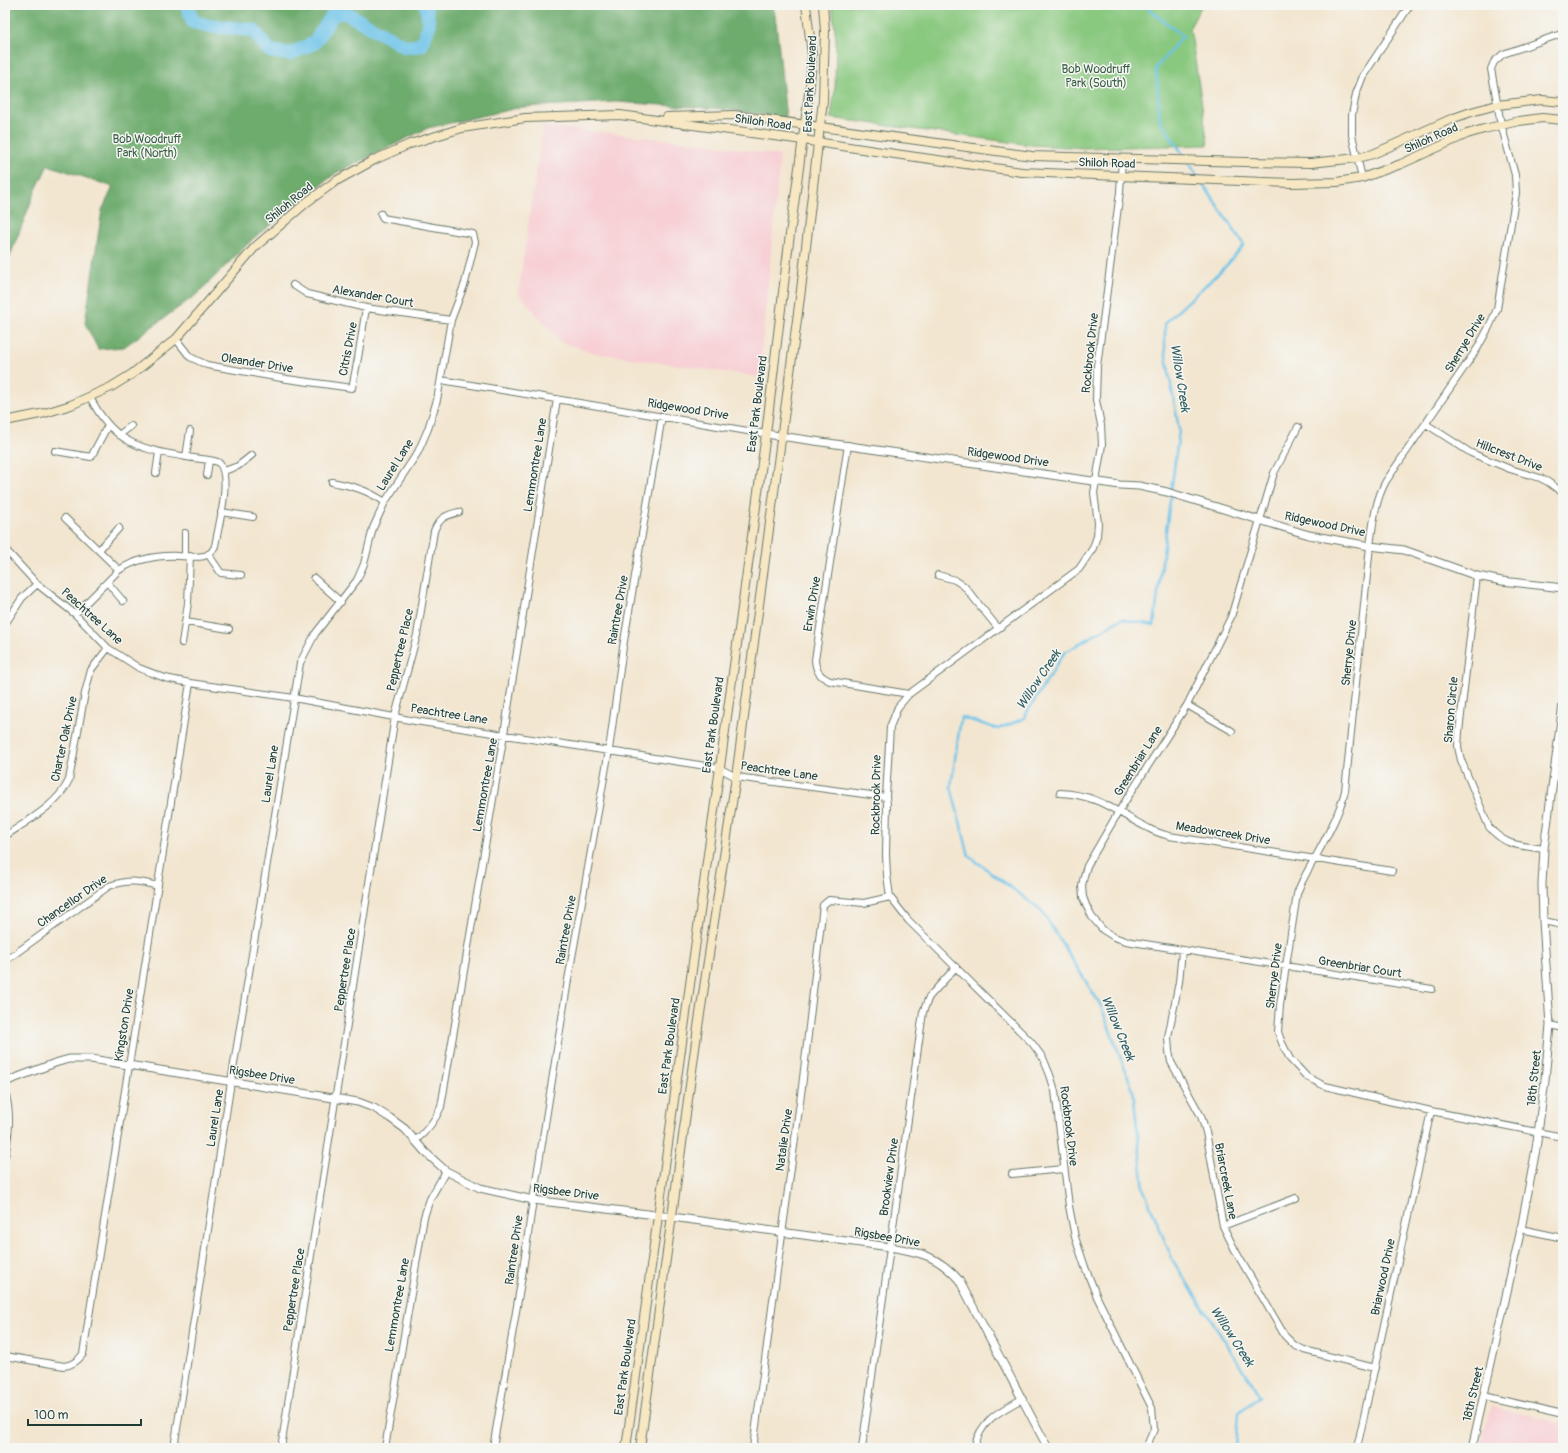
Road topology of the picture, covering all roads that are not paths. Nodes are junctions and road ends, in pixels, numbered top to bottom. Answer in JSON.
{"nodes":[{"id":1,"x":806,"y":5,"type":"edge"},
{"id":2,"x":823,"y":5,"type":"edge"},
{"id":3,"x":1410,"y":5,"type":"edge"},
{"id":4,"x":1563,"y":34,"type":"edge"},
{"id":5,"x":1563,"y":102,"type":"edge"},
{"id":6,"x":1497,"y":105,"type":"junction"},
{"id":7,"x":642,"y":118,"type":"junction"},
{"id":8,"x":1563,"y":120,"type":"edge"},
{"id":9,"x":1501,"y":124,"type":"junction"},
{"id":10,"x":805,"y":125,"type":"junction"},
{"id":11,"x":820,"y":127,"type":"junction"},
{"id":12,"x":803,"y":140,"type":"junction"},
{"id":13,"x":819,"y":142,"type":"junction"},
{"id":14,"x":1357,"y":158,"type":"junction"},
{"id":15,"x":1122,"y":159,"type":"junction"},
{"id":16,"x":1121,"y":176,"type":"junction"},
{"id":17,"x":1362,"y":178,"type":"junction"},
{"id":18,"x":381,"y":214,"type":"dead end"},
{"id":19,"x":293,"y":285,"type":"dead end"},
{"id":20,"x":366,"y":308,"type":"junction"},
{"id":21,"x":451,"y":320,"type":"junction"},
{"id":22,"x":176,"y":339,"type":"junction"},
{"id":23,"x":441,"y":380,"type":"junction"},
{"id":24,"x":344,"y":388,"type":"joint"},
{"id":25,"x":90,"y":397,"type":"junction"},
{"id":26,"x":557,"y":399,"type":"junction"},
{"id":27,"x":662,"y":416,"type":"junction"},
{"id":28,"x":5,"y":421,"type":"edge"},
{"id":29,"x":1426,"y":424,"type":"junction"},
{"id":30,"x":108,"y":425,"type":"junction"},
{"id":31,"x":131,"y":426,"type":"dead end"},
{"id":32,"x":1298,"y":426,"type":"dead end"},
{"id":33,"x":190,"y":431,"type":"dead end"},
{"id":34,"x":766,"y":434,"type":"junction"},
{"id":35,"x":119,"y":436,"type":"junction"},
{"id":36,"x":782,"y":436,"type":"junction"},
{"id":37,"x":848,"y":445,"type":"junction"},
{"id":38,"x":55,"y":451,"type":"dead end"},
{"id":39,"x":159,"y":452,"type":"junction"},
{"id":40,"x":252,"y":455,"type":"dead end"},
{"id":41,"x":186,"y":457,"type":"junction"},
{"id":42,"x":209,"y":460,"type":"junction"},
{"id":43,"x":224,"y":471,"type":"junction"},
{"id":44,"x":156,"y":473,"type":"dead end"},
{"id":45,"x":207,"y":475,"type":"dead end"},
{"id":46,"x":1096,"y":481,"type":"junction"},
{"id":47,"x":332,"y":482,"type":"dead end"},
{"id":48,"x":1563,"y":493,"type":"edge"},
{"id":49,"x":385,"y":502,"type":"junction"},
{"id":50,"x":221,"y":512,"type":"junction"},
{"id":51,"x":459,"y":512,"type":"dead end"},
{"id":52,"x":253,"y":517,"type":"dead end"},
{"id":53,"x":65,"y":518,"type":"dead end"},
{"id":54,"x":1259,"y":520,"type":"junction"},
{"id":55,"x":120,"y":528,"type":"dead end"},
{"id":56,"x":185,"y":533,"type":"dead end"},
{"id":57,"x":1370,"y":546,"type":"junction"},
{"id":58,"x":5,"y":549,"type":"edge"},
{"id":59,"x":99,"y":550,"type":"junction"},
{"id":60,"x":208,"y":554,"type":"junction"},
{"id":61,"x":187,"y":556,"type":"junction"},
{"id":62,"x":119,"y":570,"type":"junction"},
{"id":63,"x":241,"y":575,"type":"dead end"},
{"id":64,"x":938,"y":575,"type":"dead end"},
{"id":65,"x":1476,"y":576,"type":"junction"},
{"id":66,"x":314,"y":578,"type":"dead end"},
{"id":67,"x":107,"y":582,"type":"junction"},
{"id":68,"x":37,"y":584,"type":"junction"},
{"id":69,"x":1563,"y":588,"type":"edge"},
{"id":70,"x":123,"y":601,"type":"dead end"},
{"id":71,"x":341,"y":602,"type":"junction"},
{"id":72,"x":75,"y":614,"type":"junction"},
{"id":73,"x":186,"y":622,"type":"junction"},
{"id":74,"x":5,"y":624,"type":"edge"},
{"id":75,"x":998,"y":628,"type":"junction"},
{"id":76,"x":229,"y":629,"type":"dead end"},
{"id":77,"x":182,"y":643,"type":"dead end"},
{"id":78,"x":108,"y":648,"type":"junction"},
{"id":79,"x":190,"y":683,"type":"junction"},
{"id":80,"x":909,"y":694,"type":"junction"},
{"id":81,"x":294,"y":698,"type":"junction"},
{"id":82,"x":1563,"y":704,"type":"edge"},
{"id":83,"x":1187,"y":705,"type":"junction"},
{"id":84,"x":395,"y":716,"type":"junction"},
{"id":85,"x":1232,"y":731,"type":"dead end"},
{"id":86,"x":504,"y":734,"type":"junction"},
{"id":87,"x":609,"y":750,"type":"junction"},
{"id":88,"x":719,"y":768,"type":"junction"},
{"id":89,"x":736,"y":777,"type":"junction"},
{"id":90,"x":1060,"y":793,"type":"dead end"},
{"id":91,"x":886,"y":797,"type":"junction"},
{"id":92,"x":1119,"y":811,"type":"junction"},
{"id":93,"x":5,"y":836,"type":"edge"},
{"id":94,"x":1544,"y":849,"type":"junction"},
{"id":95,"x":1314,"y":859,"type":"junction"},
{"id":96,"x":1392,"y":871,"type":"dead end"},
{"id":97,"x":158,"y":886,"type":"junction"},
{"id":98,"x":890,"y":897,"type":"junction"},
{"id":99,"x":1544,"y":921,"type":"junction"},
{"id":100,"x":1563,"y":925,"type":"edge"},
{"id":101,"x":1182,"y":951,"type":"junction"},
{"id":102,"x":5,"y":961,"type":"edge"},
{"id":103,"x":956,"y":967,"type":"junction"},
{"id":104,"x":1285,"y":967,"type":"junction"},
{"id":105,"x":1432,"y":989,"type":"dead end"},
{"id":106,"x":1550,"y":1025,"type":"junction"},
{"id":107,"x":1563,"y":1028,"type":"edge"},
{"id":108,"x":129,"y":1065,"type":"junction"},
{"id":109,"x":5,"y":1082,"type":"edge"},
{"id":110,"x":231,"y":1082,"type":"junction"},
{"id":111,"x":5,"y":1094,"type":"edge"},
{"id":112,"x":336,"y":1098,"type":"junction"},
{"id":113,"x":1431,"y":1111,"type":"junction"},
{"id":114,"x":1539,"y":1132,"type":"junction"},
{"id":115,"x":1563,"y":1137,"type":"edge"},
{"id":116,"x":415,"y":1142,"type":"junction"},
{"id":117,"x":5,"y":1154,"type":"edge"},
{"id":118,"x":1064,"y":1169,"type":"junction"},
{"id":119,"x":446,"y":1171,"type":"junction"},
{"id":120,"x":1012,"y":1174,"type":"dead end"},
{"id":121,"x":1296,"y":1198,"type":"dead end"},
{"id":122,"x":533,"y":1200,"type":"junction"},
{"id":123,"x":658,"y":1215,"type":"junction"},
{"id":124,"x":672,"y":1216,"type":"junction"},
{"id":125,"x":1223,"y":1226,"type":"junction"},
{"id":126,"x":1521,"y":1229,"type":"junction"},
{"id":127,"x":782,"y":1232,"type":"junction"},
{"id":128,"x":1563,"y":1238,"type":"edge"},
{"id":129,"x":890,"y":1247,"type":"junction"},
{"id":130,"x":5,"y":1356,"type":"edge"},
{"id":131,"x":1375,"y":1368,"type":"junction"},
{"id":132,"x":1484,"y":1396,"type":"junction"},
{"id":133,"x":1022,"y":1399,"type":"junction"},
{"id":134,"x":1563,"y":1414,"type":"edge"},
{"id":135,"x":174,"y":1448,"type":"edge"},
{"id":136,"x":281,"y":1448,"type":"edge"},
{"id":137,"x":385,"y":1448,"type":"edge"},
{"id":138,"x":494,"y":1448,"type":"edge"},
{"id":139,"x":626,"y":1448,"type":"edge"},
{"id":140,"x":640,"y":1448,"type":"edge"},
{"id":141,"x":753,"y":1448,"type":"edge"},
{"id":142,"x":862,"y":1448,"type":"edge"},
{"id":143,"x":974,"y":1448,"type":"edge"},
{"id":144,"x":1048,"y":1448,"type":"edge"},
{"id":145,"x":1146,"y":1448,"type":"edge"},
{"id":146,"x":1358,"y":1448,"type":"edge"},
{"id":147,"x":1472,"y":1448,"type":"edge"}],
"edges":[{"from":1,"to":10,"type":"main road","name":"East Park Boulevard"},
{"from":2,"to":11,"type":"main road","name":"East Park Boulevard"},
{"from":3,"to":14,"type":"street"},
{"from":4,"to":6,"type":"street","name":"Sherrye Drive"},
{"from":5,"to":6,"type":"main road","name":"Shiloh Road"},
{"from":6,"to":9,"type":"street","name":"Sherrye Drive"},
{"from":6,"to":14,"type":"main road","name":"Shiloh Road"},
{"from":7,"to":10,"type":"main road","name":"Shiloh Road"},
{"from":7,"to":12,"type":"main road","name":"Shiloh Road"},
{"from":7,"to":22,"type":"main road","name":"Shiloh Road"},
{"from":8,"to":9,"type":"main road","name":"Shiloh Road"},
{"from":9,"to":17,"type":"main road","name":"Shiloh Road"},
{"from":9,"to":29,"type":"street","name":"Sherrye Drive"},
{"from":10,"to":11,"type":"main road","name":"Shiloh Road"},
{"from":10,"to":12,"type":"main road","name":"East Park Boulevard"},
{"from":11,"to":13,"type":"main road","name":"East Park Boulevard"},
{"from":11,"to":15,"type":"main road","name":"Shiloh Road"},
{"from":12,"to":13,"type":"main road","name":"Shiloh Road"},
{"from":12,"to":34,"type":"main road","name":"East Park Boulevard"},
{"from":13,"to":16,"type":"main road","name":"Shiloh Road"},
{"from":13,"to":36,"type":"main road","name":"East Park Boulevard"},
{"from":14,"to":15,"type":"main road","name":"Shiloh Road"},
{"from":14,"to":17,"type":"street"},
{"from":15,"to":16,"type":"street","name":"Rockbrook Drive"},
{"from":16,"to":17,"type":"main road","name":"Shiloh Road"},
{"from":16,"to":46,"type":"street","name":"Rockbrook Drive"},
{"from":18,"to":21,"type":"street","name":"Laurel Lane"},
{"from":19,"to":20,"type":"street","name":"Alexander Court"},
{"from":20,"to":21,"type":"street","name":"Alexander Court"},
{"from":20,"to":24,"type":"street","name":"Citris Drive"},
{"from":21,"to":23,"type":"street","name":"Laurel Lane"},
{"from":22,"to":24,"type":"street","name":"Oleander Drive"},
{"from":22,"to":25,"type":"main road","name":"Shiloh Road"},
{"from":23,"to":26,"type":"street","name":"Ridgewood Drive"},
{"from":23,"to":49,"type":"street","name":"Laurel Lane"},
{"from":25,"to":28,"type":"main road","name":"Shiloh Road"},
{"from":25,"to":30,"type":"street"},
{"from":26,"to":27,"type":"street","name":"Ridgewood Drive"},
{"from":26,"to":86,"type":"street","name":"Lemmontree Lane"},
{"from":27,"to":34,"type":"street","name":"Ridgewood Drive"},
{"from":27,"to":87,"type":"street","name":"Raintree Drive"},
{"from":29,"to":48,"type":"street","name":"Hillcrest Drive"},
{"from":29,"to":57,"type":"street","name":"Sherrye Drive"},
{"from":30,"to":35,"type":"street"},
{"from":30,"to":38,"type":"street"},
{"from":31,"to":35,"type":"street"},
{"from":32,"to":54,"type":"street","name":"Greenbriar Lane"},
{"from":33,"to":41,"type":"street"},
{"from":34,"to":36,"type":"street","name":"Ridgewood Drive"},
{"from":34,"to":88,"type":"main road","name":"East Park Boulevard"},
{"from":35,"to":39,"type":"street"},
{"from":36,"to":37,"type":"street","name":"Ridgewood Drive"},
{"from":36,"to":89,"type":"main road","name":"East Park Boulevard"},
{"from":37,"to":46,"type":"street","name":"Ridgewood Drive"},
{"from":37,"to":80,"type":"street","name":"Erwin Drive"},
{"from":39,"to":41,"type":"street"},
{"from":39,"to":44,"type":"street"},
{"from":40,"to":43,"type":"street"},
{"from":41,"to":42,"type":"street"},
{"from":42,"to":43,"type":"street"},
{"from":42,"to":45,"type":"street"},
{"from":43,"to":50,"type":"street"},
{"from":46,"to":54,"type":"street","name":"Ridgewood Drive"},
{"from":46,"to":75,"type":"street","name":"Rockbrook Drive"},
{"from":47,"to":49,"type":"street"},
{"from":49,"to":71,"type":"street","name":"Laurel Lane"},
{"from":50,"to":52,"type":"street"},
{"from":50,"to":60,"type":"street"},
{"from":51,"to":84,"type":"street","name":"Peppertree Place"},
{"from":53,"to":59,"type":"street"},
{"from":54,"to":57,"type":"street","name":"Ridgewood Drive"},
{"from":54,"to":83,"type":"street","name":"Greenbriar Lane"},
{"from":55,"to":59,"type":"street"},
{"from":56,"to":61,"type":"street"},
{"from":57,"to":65,"type":"street","name":"Ridgewood Drive"},
{"from":57,"to":95,"type":"street","name":"Sherrye Drive"},
{"from":58,"to":68,"type":"street","name":"Peachtree Lane"},
{"from":59,"to":62,"type":"street"},
{"from":60,"to":61,"type":"street"},
{"from":60,"to":63,"type":"street"},
{"from":61,"to":62,"type":"street"},
{"from":61,"to":73,"type":"street"},
{"from":62,"to":67,"type":"street"},
{"from":64,"to":75,"type":"street"},
{"from":65,"to":69,"type":"street","name":"Ridgewood Drive"},
{"from":65,"to":94,"type":"street","name":"Sharon Circle"},
{"from":66,"to":71,"type":"street"},
{"from":67,"to":70,"type":"street"},
{"from":67,"to":72,"type":"street"},
{"from":68,"to":72,"type":"street","name":"Peachtree Lane"},
{"from":68,"to":74,"type":"street"},
{"from":71,"to":81,"type":"street","name":"Laurel Lane"},
{"from":72,"to":78,"type":"street","name":"Peachtree Lane"},
{"from":73,"to":76,"type":"street"},
{"from":73,"to":77,"type":"street"},
{"from":75,"to":80,"type":"street","name":"Rockbrook Drive"},
{"from":78,"to":79,"type":"street","name":"Peachtree Lane"},
{"from":78,"to":93,"type":"street","name":"Charter Oak Drive"},
{"from":79,"to":81,"type":"street","name":"Peachtree Lane"},
{"from":79,"to":97,"type":"street","name":"Kingston Drive"},
{"from":80,"to":91,"type":"street","name":"Rockbrook Drive"},
{"from":81,"to":84,"type":"street","name":"Peachtree Lane"},
{"from":81,"to":110,"type":"street","name":"Laurel Lane"},
{"from":82,"to":94,"type":"street","name":"18th Street"},
{"from":83,"to":85,"type":"street"},
{"from":83,"to":92,"type":"street","name":"Greenbriar Lane"},
{"from":84,"to":86,"type":"street","name":"Peachtree Lane"},
{"from":84,"to":112,"type":"street","name":"Peppertree Place"},
{"from":86,"to":87,"type":"street","name":"Peachtree Lane"},
{"from":86,"to":116,"type":"street","name":"Lemmontree Lane"},
{"from":87,"to":88,"type":"street","name":"Peachtree Lane"},
{"from":87,"to":122,"type":"street","name":"Raintree Drive"},
{"from":88,"to":89,"type":"street","name":"Peachtree Lane"},
{"from":88,"to":123,"type":"main road","name":"East Park Boulevard"},
{"from":89,"to":91,"type":"street","name":"Peachtree Lane"},
{"from":89,"to":124,"type":"main road","name":"East Park Boulevard"},
{"from":90,"to":92,"type":"street","name":"Meadowcreek Drive"},
{"from":91,"to":98,"type":"street","name":"Rockbrook Drive"},
{"from":92,"to":95,"type":"street","name":"Meadowcreek Drive"},
{"from":92,"to":101,"type":"street","name":"Greenbriar Lane"},
{"from":94,"to":99,"type":"street","name":"18th Street"},
{"from":95,"to":96,"type":"street","name":"Meadowcreek Drive"},
{"from":95,"to":104,"type":"street","name":"Sherrye Drive"},
{"from":97,"to":102,"type":"street","name":"Chancellor Drive"},
{"from":97,"to":108,"type":"street","name":"Kingston Drive"},
{"from":98,"to":103,"type":"street","name":"Rockbrook Drive"},
{"from":98,"to":127,"type":"street","name":"Natalie Drive"},
{"from":99,"to":100,"type":"street"},
{"from":99,"to":106,"type":"street","name":"18th Street"},
{"from":101,"to":104,"type":"street","name":"Greenbriar Lane"},
{"from":101,"to":125,"type":"street","name":"Briarcreek Lane"},
{"from":103,"to":118,"type":"street","name":"Rockbrook Drive"},
{"from":103,"to":129,"type":"street","name":"Brookview Drive"},
{"from":104,"to":105,"type":"street","name":"Greenbriar Court"},
{"from":104,"to":113,"type":"street","name":"Sherrye Drive"},
{"from":106,"to":107,"type":"street"},
{"from":106,"to":114,"type":"street","name":"18th Street"},
{"from":108,"to":109,"type":"street","name":"Rigsbee Drive"},
{"from":108,"to":110,"type":"street","name":"Rigsbee Drive"},
{"from":108,"to":130,"type":"street","name":"Kingston Drive"},
{"from":110,"to":112,"type":"street","name":"Rigsbee Drive"},
{"from":110,"to":135,"type":"street","name":"Laurel Lane"},
{"from":111,"to":117,"type":"street"},
{"from":112,"to":116,"type":"street","name":"Rigsbee Drive"},
{"from":112,"to":136,"type":"street","name":"Peppertree Place"},
{"from":113,"to":114,"type":"street","name":"Sherrye Drive"},
{"from":113,"to":131,"type":"street","name":"Briarwood Drive"},
{"from":114,"to":115,"type":"street","name":"Sherrye Drive"},
{"from":114,"to":126,"type":"street","name":"18th Street"},
{"from":116,"to":119,"type":"street","name":"Rigsbee Drive"},
{"from":118,"to":120,"type":"street"},
{"from":118,"to":145,"type":"street","name":"Rockbrook Drive"},
{"from":119,"to":122,"type":"street","name":"Rigsbee Drive"},
{"from":119,"to":137,"type":"street","name":"Lemmontree Lane"},
{"from":121,"to":125,"type":"street"},
{"from":122,"to":123,"type":"street","name":"Rigsbee Drive"},
{"from":122,"to":138,"type":"street","name":"Raintree Drive"},
{"from":123,"to":124,"type":"street","name":"Rigsbee Drive"},
{"from":123,"to":139,"type":"main road","name":"East Park Boulevard"},
{"from":124,"to":127,"type":"street","name":"Rigsbee Drive"},
{"from":124,"to":140,"type":"main road","name":"East Park Boulevard"},
{"from":125,"to":131,"type":"street","name":"Briarcreek Lane"},
{"from":126,"to":128,"type":"street"},
{"from":126,"to":132,"type":"street","name":"18th Street"},
{"from":127,"to":129,"type":"street","name":"Rigsbee Drive"},
{"from":127,"to":141,"type":"street","name":"Natalie Drive"},
{"from":129,"to":133,"type":"street","name":"Rigsbee Drive"},
{"from":129,"to":142,"type":"street","name":"Brookview Drive"},
{"from":131,"to":146,"type":"street","name":"Briarwood Drive"},
{"from":132,"to":134,"type":"street"},
{"from":132,"to":147,"type":"street","name":"18th Street"},
{"from":133,"to":143,"type":"street"},
{"from":133,"to":144,"type":"street","name":"Rigsbee Drive"}]}
